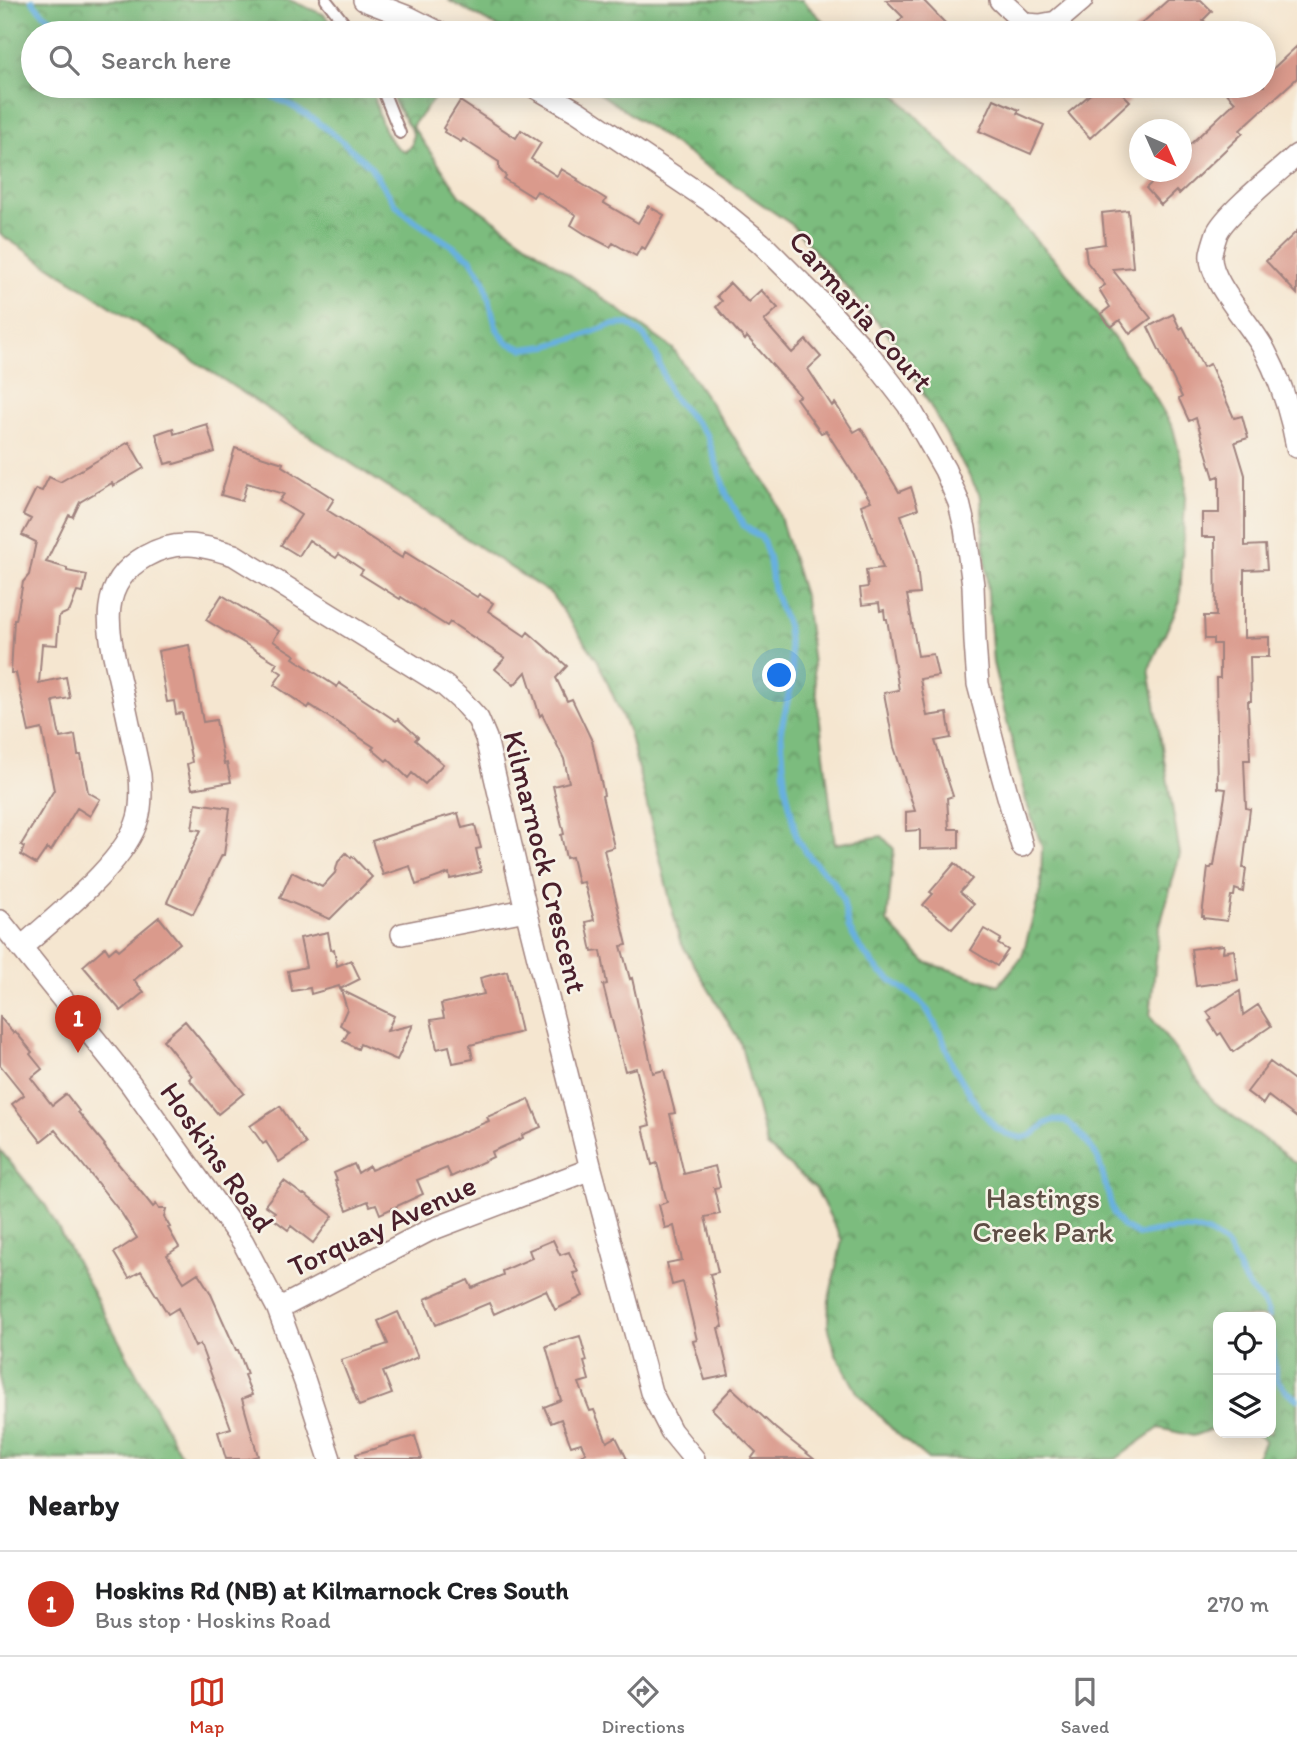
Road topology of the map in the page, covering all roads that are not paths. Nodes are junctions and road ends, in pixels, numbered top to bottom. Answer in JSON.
{"nodes":[{"id":1,"x":327,"y":0,"type":"edge"},
{"id":2,"x":364,"y":0,"type":"edge"},
{"id":3,"x":1000,"y":0,"type":"edge"},
{"id":4,"x":1082,"y":0,"type":"edge"},
{"id":5,"x":343,"y":21,"type":"edge"},
{"id":6,"x":416,"y":21,"type":"edge"},
{"id":7,"x":1022,"y":21,"type":"edge"},
{"id":8,"x":1057,"y":21,"type":"edge"},
{"id":9,"x":386,"y":98,"type":"edge"},
{"id":10,"x":554,"y":98,"type":"edge"},
{"id":11,"x":400,"y":133,"type":"dead end"},
{"id":12,"x":1297,"y":155,"type":"edge"},
{"id":13,"x":1297,"y":447,"type":"edge"},
{"id":14,"x":1022,"y":846,"type":"dead end"},
{"id":15,"x":526,"y":910,"type":"junction"},
{"id":16,"x":0,"y":921,"type":"edge"},
{"id":17,"x":402,"y":933,"type":"dead end"},
{"id":18,"x":22,"y":947,"type":"junction"},
{"id":19,"x":591,"y":1169,"type":"junction"},
{"id":20,"x":278,"y":1309,"type":"junction"},
{"id":21,"x":330,"y":1459,"type":"edge"},
{"id":22,"x":694,"y":1459,"type":"edge"}],
"edges":[{"from":1,"to":5,"type":"lane"},
{"from":2,"to":6,"type":"street"},
{"from":3,"to":7,"type":"street"},
{"from":4,"to":8,"type":"street"},
{"from":9,"to":11,"type":"lane"},
{"from":10,"to":14,"type":"street","name":"Carmaria Court"},
{"from":12,"to":13,"type":"street"},
{"from":15,"to":17,"type":"street"},
{"from":15,"to":18,"type":"street","name":"Kilmarnock Crescent"},
{"from":15,"to":19,"type":"street","name":"Kilmarnock Crescent"},
{"from":16,"to":18,"type":"street","name":"Hoskins Road"},
{"from":18,"to":20,"type":"street","name":"Hoskins Road"},
{"from":19,"to":20,"type":"street","name":"Torquay Avenue"},
{"from":19,"to":22,"type":"street","name":"Kilmarnock Crescent"},
{"from":20,"to":21,"type":"street","name":"Hoskins Road"}]}
